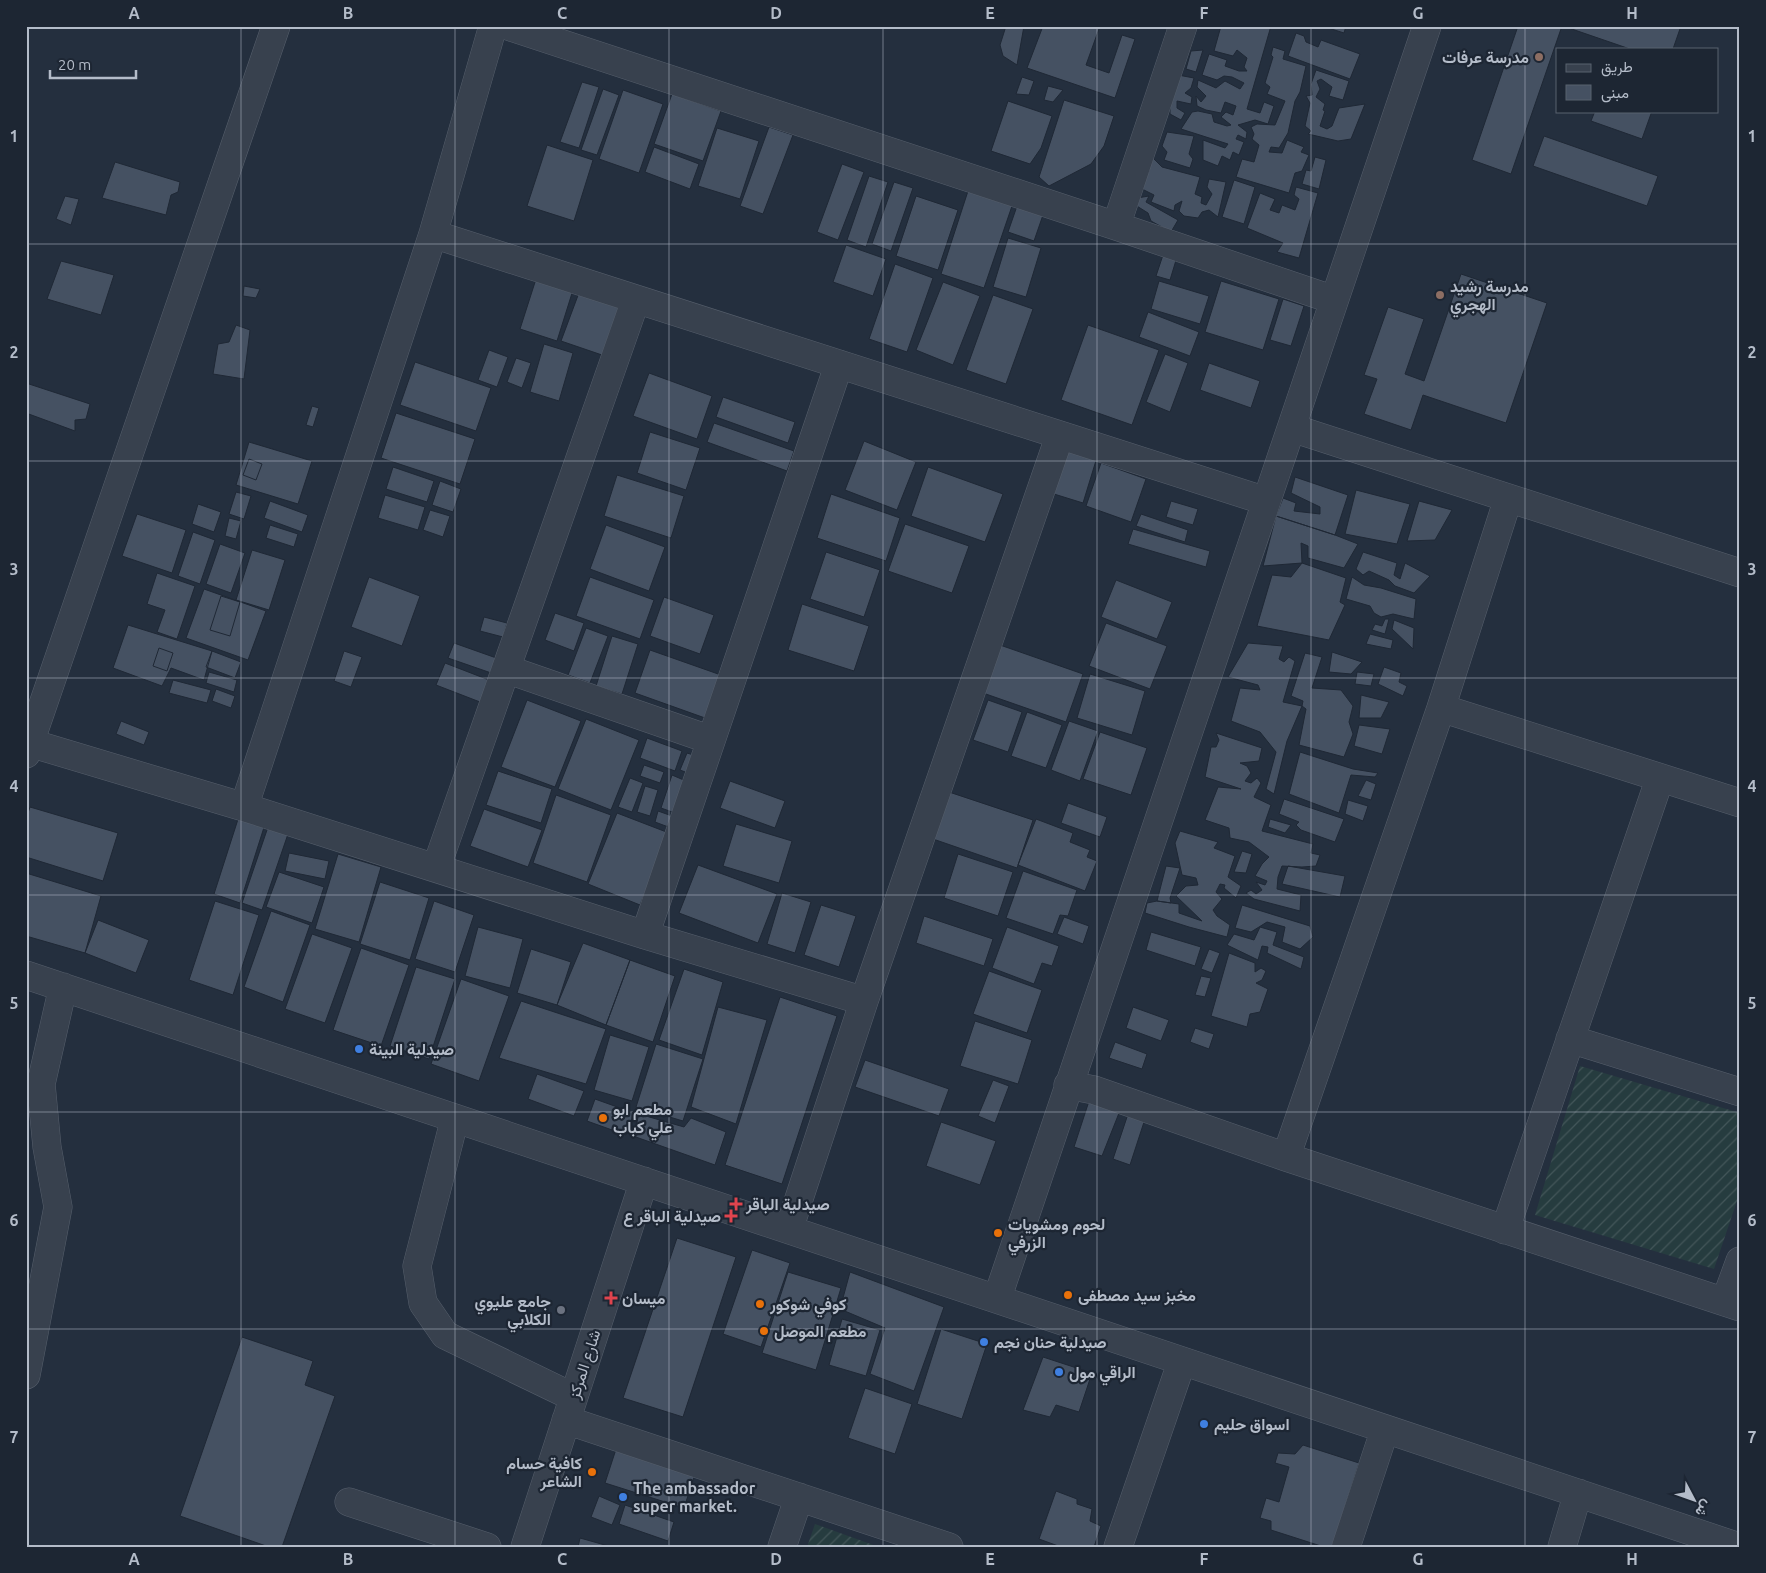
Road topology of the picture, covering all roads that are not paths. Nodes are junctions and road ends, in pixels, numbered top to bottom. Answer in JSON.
{"nodes":[{"id":1,"x":276,"y":26,"type":"edge"},
{"id":2,"x":493,"y":26,"type":"edge"},
{"id":3,"x":508,"y":26,"type":"edge"},
{"id":4,"x":1182,"y":26,"type":"edge"},
{"id":5,"x":1427,"y":26,"type":"edge"},
{"id":6,"x":1116,"y":226,"type":"junction"},
{"id":7,"x":433,"y":234,"type":"junction"},
{"id":8,"x":636,"y":299,"type":"junction"},
{"id":9,"x":1334,"y":300,"type":"junction"},
{"id":10,"x":839,"y":364,"type":"junction"},
{"id":11,"x":1292,"y":428,"type":"junction"},
{"id":12,"x":1060,"y":435,"type":"junction"},
{"id":13,"x":1508,"y":499,"type":"junction"},
{"id":14,"x":1266,"y":501,"type":"junction"},
{"id":15,"x":1740,"y":573,"type":"edge"},
{"id":16,"x":506,"y":670,"type":"junction"},
{"id":17,"x":1441,"y":708,"type":"junction"},
{"id":18,"x":711,"y":740,"type":"junction"},
{"id":19,"x":28,"y":749,"type":"edge"},
{"id":20,"x":1660,"y":778,"type":"junction"},
{"id":21,"x":1740,"y":803,"type":"edge"},
{"id":22,"x":244,"y":807,"type":"junction"},
{"id":23,"x":436,"y":868,"type":"junction"},
{"id":24,"x":645,"y":935,"type":"junction"},
{"id":25,"x":26,"y":974,"type":"edge"},
{"id":26,"x":63,"y":987,"type":"junction"},
{"id":27,"x":864,"y":1001,"type":"junction"},
{"id":28,"x":1570,"y":1039,"type":"junction"},
{"id":29,"x":1068,"y":1085,"type":"junction"},
{"id":30,"x":1740,"y":1092,"type":"edge"},
{"id":31,"x":455,"y":1118,"type":"junction"},
{"id":32,"x":1286,"y":1157,"type":"junction"},
{"id":33,"x":644,"y":1181,"type":"junction"},
{"id":34,"x":789,"y":1229,"type":"junction"},
{"id":35,"x":1505,"y":1230,"type":"junction"},
{"id":36,"x":1740,"y":1262,"type":"edge"},
{"id":37,"x":997,"y":1299,"type":"junction"},
{"id":38,"x":1732,"y":1305,"type":"edge"},
{"id":39,"x":1182,"y":1361,"type":"junction"},
{"id":40,"x":26,"y":1375,"type":"edge"},
{"id":41,"x":570,"y":1409,"type":"junction"},
{"id":42,"x":1386,"y":1429,"type":"junction"},
{"id":43,"x":1578,"y":1493,"type":"junction"},
{"id":44,"x":799,"y":1497,"type":"junction"},
{"id":45,"x":349,"y":1502,"type":"dead end"},
{"id":46,"x":487,"y":1547,"type":"edge"},
{"id":47,"x":525,"y":1547,"type":"edge"},
{"id":48,"x":782,"y":1547,"type":"edge"},
{"id":49,"x":949,"y":1547,"type":"edge"},
{"id":50,"x":1118,"y":1547,"type":"edge"},
{"id":51,"x":1346,"y":1547,"type":"edge"},
{"id":52,"x":1562,"y":1547,"type":"edge"},
{"id":53,"x":1738,"y":1547,"type":"edge"}],
"edges":[{"from":1,"to":19,"type":"street"},
{"from":2,"to":7,"type":"street"},
{"from":3,"to":6,"type":"street"},
{"from":4,"to":6,"type":"street"},
{"from":5,"to":9,"type":"street"},
{"from":6,"to":9,"type":"street"},
{"from":7,"to":8,"type":"street"},
{"from":7,"to":22,"type":"street"},
{"from":8,"to":10,"type":"street"},
{"from":8,"to":16,"type":"street"},
{"from":9,"to":11,"type":"street"},
{"from":10,"to":12,"type":"street"},
{"from":10,"to":18,"type":"street"},
{"from":11,"to":13,"type":"street"},
{"from":11,"to":14,"type":"street"},
{"from":12,"to":14,"type":"street"},
{"from":12,"to":27,"type":"street"},
{"from":13,"to":15,"type":"street"},
{"from":13,"to":17,"type":"street"},
{"from":14,"to":29,"type":"street"},
{"from":16,"to":18,"type":"street"},
{"from":16,"to":23,"type":"street"},
{"from":17,"to":20,"type":"street"},
{"from":17,"to":32,"type":"street"},
{"from":18,"to":24,"type":"street"},
{"from":19,"to":22,"type":"street"},
{"from":20,"to":21,"type":"street"},
{"from":20,"to":28,"type":"street"},
{"from":22,"to":23,"type":"street"},
{"from":23,"to":24,"type":"street"},
{"from":24,"to":27,"type":"street"},
{"from":25,"to":26,"type":"street"},
{"from":26,"to":31,"type":"street"},
{"from":26,"to":40,"type":"street"},
{"from":27,"to":34,"type":"street"},
{"from":28,"to":30,"type":"street"},
{"from":28,"to":35,"type":"street"},
{"from":29,"to":32,"type":"street"},
{"from":29,"to":37,"type":"street"},
{"from":31,"to":33,"type":"street"},
{"from":31,"to":41,"type":"street"},
{"from":32,"to":35,"type":"street"},
{"from":33,"to":34,"type":"street"},
{"from":33,"to":41,"type":"street","name":"شارع المركز"},
{"from":34,"to":37,"type":"street"},
{"from":35,"to":38,"type":"street"},
{"from":36,"to":38,"type":"street"},
{"from":37,"to":39,"type":"street"},
{"from":39,"to":42,"type":"street"},
{"from":39,"to":50,"type":"street"},
{"from":41,"to":44,"type":"street"},
{"from":41,"to":47,"type":"street","name":"شارع المركز"},
{"from":42,"to":43,"type":"street"},
{"from":42,"to":51,"type":"street"},
{"from":43,"to":52,"type":"street"},
{"from":43,"to":53,"type":"street"},
{"from":44,"to":48,"type":"street"},
{"from":44,"to":49,"type":"street"},
{"from":45,"to":46,"type":"street"}]}
